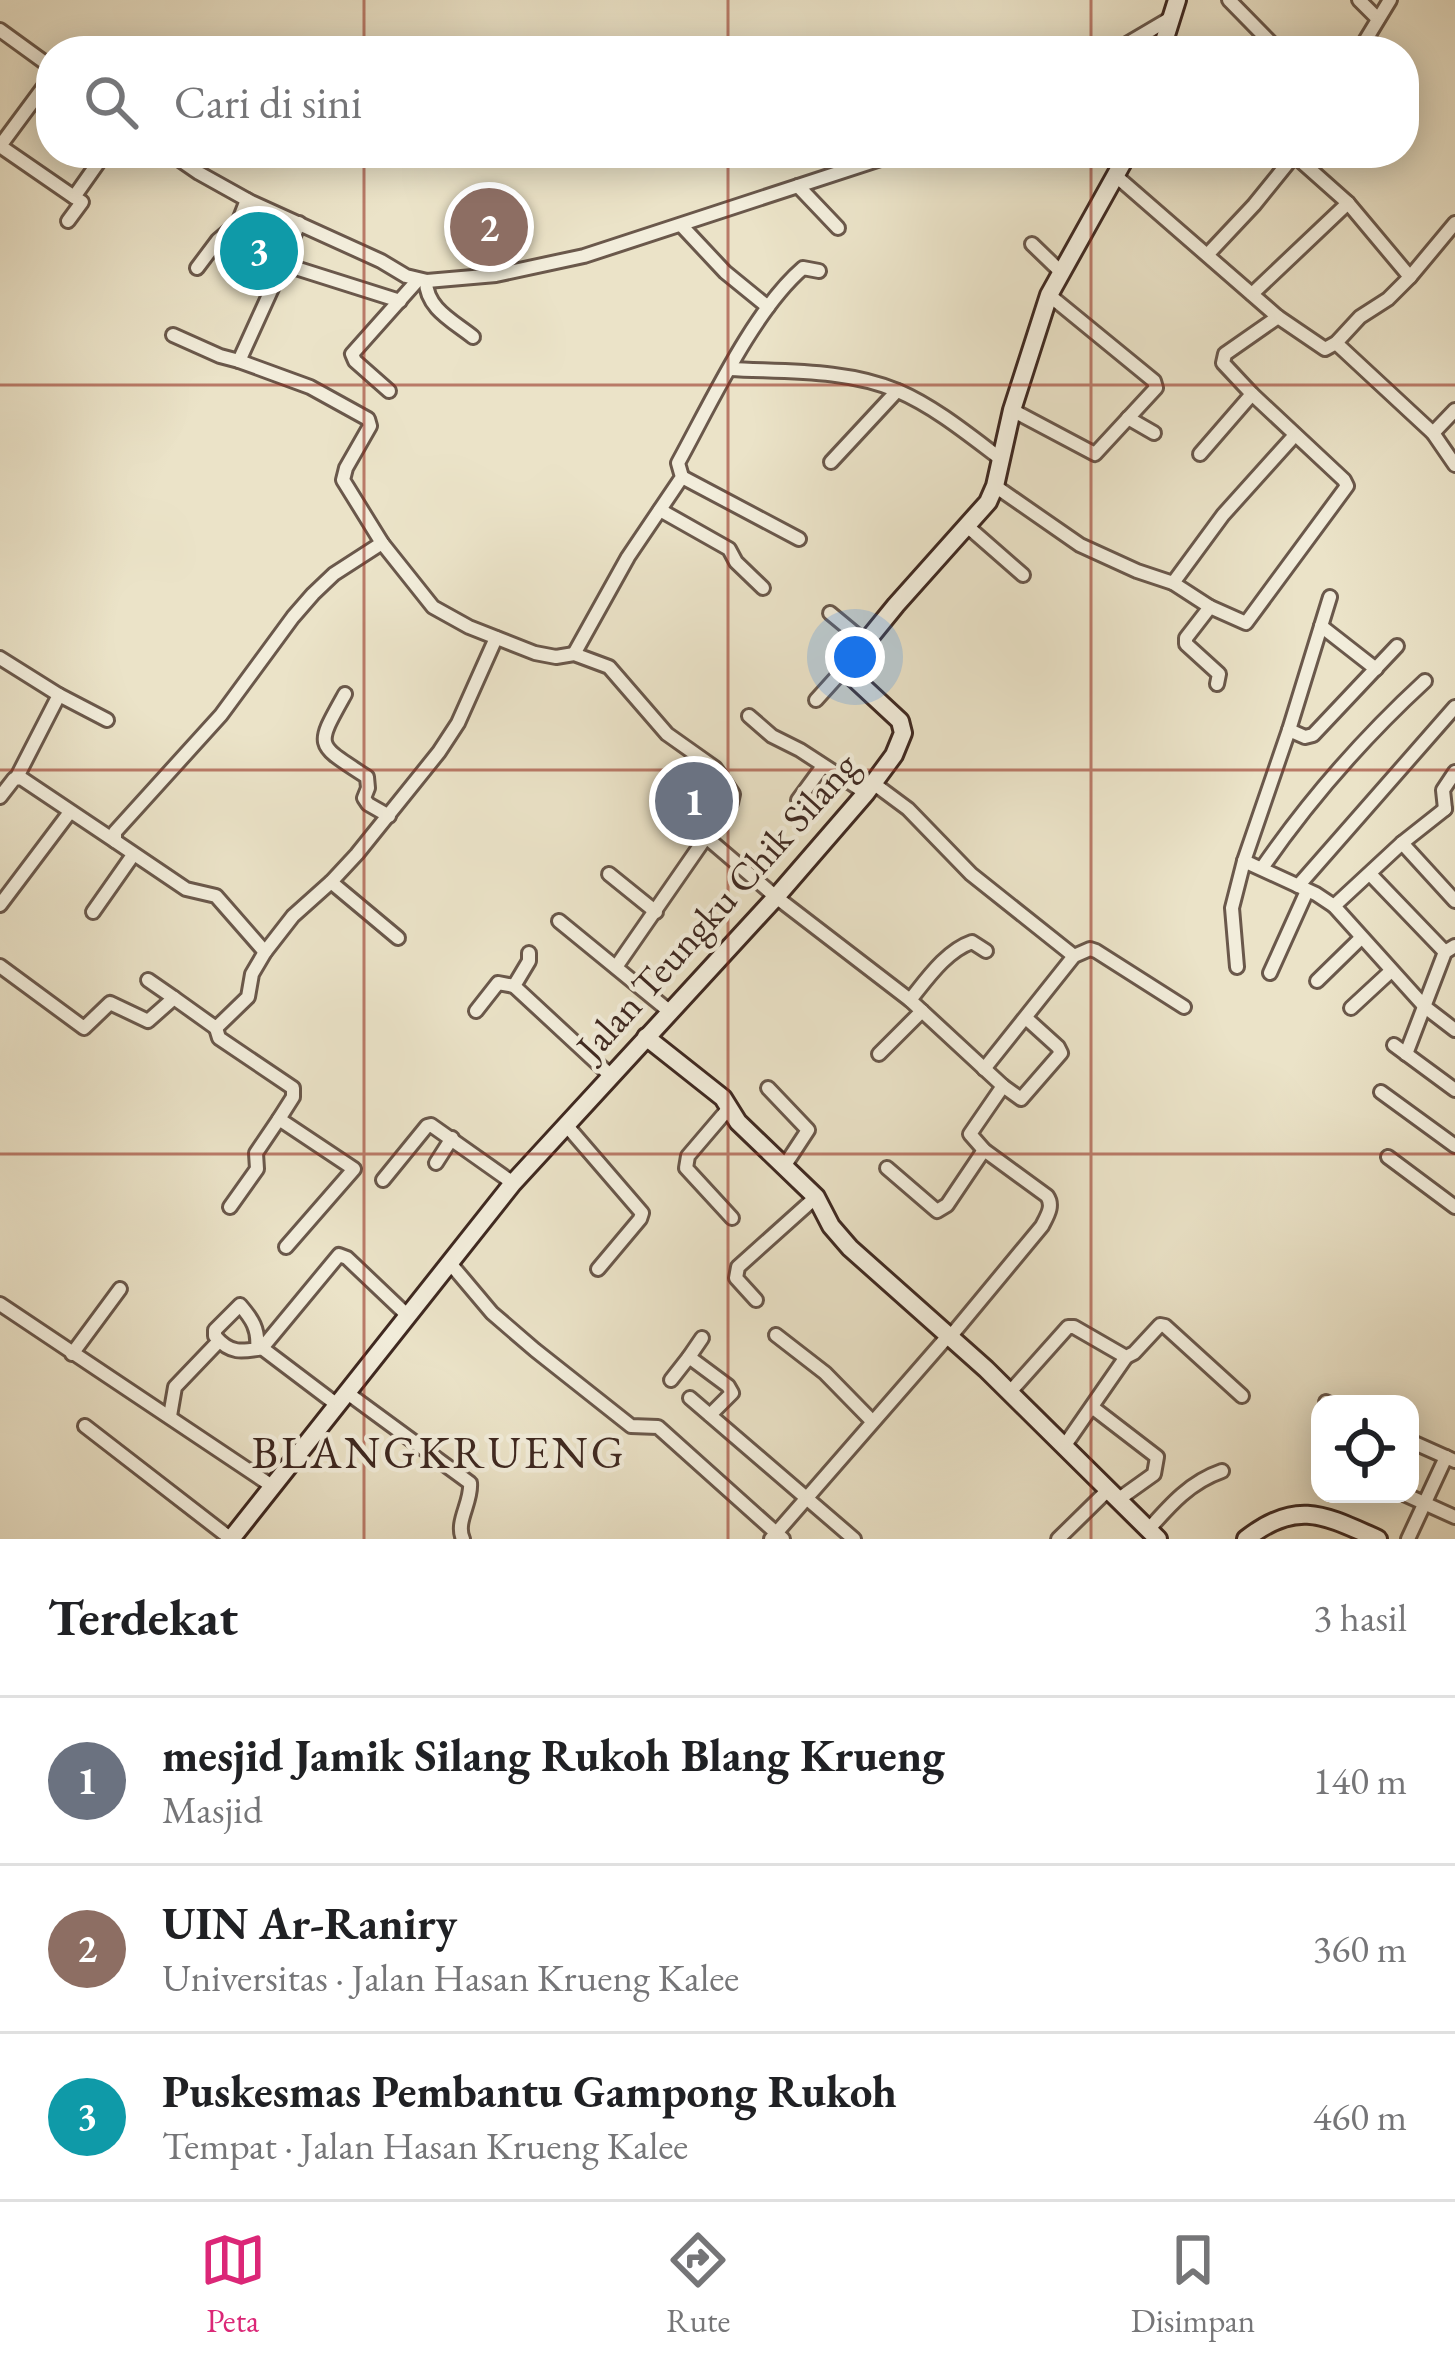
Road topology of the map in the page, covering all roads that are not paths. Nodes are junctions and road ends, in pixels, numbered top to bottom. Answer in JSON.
{"nodes":[{"id":1,"x":1229,"y":0,"type":"edge"},
{"id":2,"x":1358,"y":0,"type":"edge"},
{"id":3,"x":1390,"y":0,"type":"edge"},
{"id":4,"x":1174,"y":9,"type":"edge"},
{"id":5,"x":1378,"y":19,"type":"junction"},
{"id":6,"x":0,"y":30,"type":"edge"},
{"id":7,"x":1136,"y":36,"type":"edge"},
{"id":8,"x":1264,"y":36,"type":"edge"},
{"id":9,"x":1368,"y":36,"type":"edge"},
{"id":10,"x":36,"y":56,"type":"edge"},
{"id":11,"x":36,"y":97,"type":"edge"},
{"id":12,"x":94,"y":168,"type":"edge"},
{"id":13,"x":192,"y":168,"type":"edge"},
{"id":14,"x":854,"y":168,"type":"edge"},
{"id":15,"x":1120,"y":168,"type":"edge"},
{"id":16,"x":1284,"y":168,"type":"edge"},
{"id":17,"x":1310,"y":168,"type":"edge"},
{"id":18,"x":1116,"y":176,"type":"junction"},
{"id":19,"x":799,"y":186,"type":"junction"},
{"id":20,"x":74,"y":196,"type":"junction"},
{"id":21,"x":247,"y":200,"type":"junction"},
{"id":22,"x":1348,"y":203,"type":"junction"},
{"id":23,"x":68,"y":221,"type":"dead end"},
{"id":24,"x":298,"y":223,"type":"junction"},
{"id":25,"x":1455,"y":224,"type":"edge"},
{"id":26,"x":681,"y":225,"type":"junction"},
{"id":27,"x":838,"y":228,"type":"dead end"},
{"id":28,"x":1031,"y":244,"type":"dead end"},
{"id":29,"x":1208,"y":254,"type":"junction"},
{"id":30,"x":284,"y":265,"type":"junction"},
{"id":31,"x":197,"y":268,"type":"dead end"},
{"id":32,"x":819,"y":271,"type":"dead end"},
{"id":33,"x":1062,"y":273,"type":"junction"},
{"id":34,"x":1411,"y":277,"type":"junction"},
{"id":35,"x":421,"y":281,"type":"junction"},
{"id":36,"x":1252,"y":294,"type":"junction"},
{"id":37,"x":1049,"y":295,"type":"junction"},
{"id":38,"x":400,"y":301,"type":"junction"},
{"id":39,"x":768,"y":307,"type":"junction"},
{"id":40,"x":1278,"y":316,"type":"junction"},
{"id":41,"x":173,"y":335,"type":"dead end"},
{"id":42,"x":473,"y":337,"type":"dead end"},
{"id":43,"x":1336,"y":343,"type":"junction"},
{"id":44,"x":239,"y":361,"type":"junction"},
{"id":45,"x":730,"y":369,"type":"junction"},
{"id":46,"x":388,"y":391,"type":"dead end"},
{"id":47,"x":897,"y":391,"type":"junction"},
{"id":48,"x":1252,"y":394,"type":"junction"},
{"id":49,"x":1012,"y":410,"type":"junction"},
{"id":50,"x":1455,"y":410,"type":"edge"},
{"id":51,"x":1128,"y":418,"type":"junction"},
{"id":52,"x":1154,"y":433,"type":"dead end"},
{"id":53,"x":1433,"y":433,"type":"junction"},
{"id":54,"x":1295,"y":434,"type":"junction"},
{"id":55,"x":1200,"y":454,"type":"dead end"},
{"id":56,"x":1001,"y":459,"type":"junction"},
{"id":57,"x":1453,"y":459,"type":"edge"},
{"id":58,"x":831,"y":461,"type":"dead end"},
{"id":59,"x":682,"y":477,"type":"junction"},
{"id":60,"x":995,"y":486,"type":"junction"},
{"id":61,"x":660,"y":511,"type":"junction"},
{"id":62,"x":967,"y":526,"type":"junction"},
{"id":63,"x":800,"y":539,"type":"dead end"},
{"id":64,"x":382,"y":543,"type":"junction"},
{"id":65,"x":1023,"y":574,"type":"dead end"},
{"id":66,"x":1172,"y":583,"type":"junction"},
{"id":67,"x":763,"y":588,"type":"dead end"},
{"id":68,"x":1330,"y":597,"type":"dead end"},
{"id":69,"x":1210,"y":607,"type":"junction"},
{"id":70,"x":830,"y":614,"type":"dead end"},
{"id":71,"x":1321,"y":626,"type":"junction"},
{"id":72,"x":496,"y":638,"type":"junction"},
{"id":73,"x":866,"y":642,"type":"junction"},
{"id":74,"x":1397,"y":646,"type":"dead end"},
{"id":75,"x":574,"y":654,"type":"junction"},
{"id":76,"x":0,"y":658,"type":"edge"},
{"id":77,"x":1376,"y":668,"type":"junction"},
{"id":78,"x":844,"y":669,"type":"junction"},
{"id":79,"x":1425,"y":681,"type":"dead end"},
{"id":80,"x":1216,"y":684,"type":"dead end"},
{"id":81,"x":345,"y":694,"type":"dead end"},
{"id":82,"x":59,"y":695,"type":"junction"},
{"id":83,"x":816,"y":700,"type":"dead end"},
{"id":84,"x":1455,"y":706,"type":"edge"},
{"id":85,"x":748,"y":716,"type":"dead end"},
{"id":86,"x":107,"y":720,"type":"dead end"},
{"id":87,"x":1289,"y":730,"type":"junction"},
{"id":88,"x":823,"y":766,"type":"junction"},
{"id":89,"x":1455,"y":772,"type":"edge"},
{"id":90,"x":17,"y":777,"type":"junction"},
{"id":91,"x":869,"y":788,"type":"junction"},
{"id":92,"x":0,"y":797,"type":"edge"},
{"id":93,"x":798,"y":800,"type":"dead end"},
{"id":94,"x":70,"y":812,"type":"junction"},
{"id":95,"x":1452,"y":814,"type":"edge"},
{"id":96,"x":389,"y":816,"type":"junction"},
{"id":97,"x":706,"y":838,"type":"junction"},
{"id":98,"x":115,"y":841,"type":"junction"},
{"id":99,"x":1402,"y":843,"type":"junction"},
{"id":100,"x":134,"y":855,"type":"junction"},
{"id":101,"x":1244,"y":861,"type":"junction"},
{"id":102,"x":1262,"y":868,"type":"junction"},
{"id":103,"x":609,"y":874,"type":"dead end"},
{"id":104,"x":1370,"y":874,"type":"junction"},
{"id":105,"x":331,"y":882,"type":"junction"},
{"id":106,"x":1303,"y":888,"type":"junction"},
{"id":107,"x":776,"y":897,"type":"junction"},
{"id":108,"x":1455,"y":901,"type":"edge"},
{"id":109,"x":0,"y":905,"type":"edge"},
{"id":110,"x":1334,"y":906,"type":"junction"},
{"id":111,"x":93,"y":912,"type":"dead end"},
{"id":112,"x":656,"y":912,"type":"junction"},
{"id":113,"x":560,"y":921,"type":"dead end"},
{"id":114,"x":398,"y":938,"type":"dead end"},
{"id":115,"x":1361,"y":938,"type":"junction"},
{"id":116,"x":1450,"y":949,"type":"edge"},
{"id":117,"x":986,"y":951,"type":"dead end"},
{"id":118,"x":265,"y":952,"type":"junction"},
{"id":119,"x":529,"y":953,"type":"dead end"},
{"id":120,"x":1074,"y":956,"type":"junction"},
{"id":121,"x":0,"y":966,"type":"edge"},
{"id":122,"x":616,"y":967,"type":"junction"},
{"id":123,"x":1237,"y":967,"type":"dead end"},
{"id":124,"x":1391,"y":971,"type":"junction"},
{"id":125,"x":1270,"y":973,"type":"dead end"},
{"id":126,"x":148,"y":980,"type":"dead end"},
{"id":127,"x":1317,"y":981,"type":"dead end"},
{"id":128,"x":514,"y":986,"type":"junction"},
{"id":129,"x":174,"y":998,"type":"junction"},
{"id":130,"x":910,"y":1000,"type":"junction"},
{"id":131,"x":1184,"y":1007,"type":"dead end"},
{"id":132,"x":1424,"y":1007,"type":"junction"},
{"id":133,"x":1351,"y":1008,"type":"dead end"},
{"id":134,"x":476,"y":1011,"type":"dead end"},
{"id":135,"x":922,"y":1011,"type":"junction"},
{"id":136,"x":670,"y":1012,"type":"junction"},
{"id":137,"x":1026,"y":1018,"type":"junction"},
{"id":138,"x":217,"y":1028,"type":"junction"},
{"id":139,"x":1455,"y":1030,"type":"edge"},
{"id":140,"x":646,"y":1037,"type":"junction"},
{"id":141,"x":879,"y":1054,"type":"dead end"},
{"id":142,"x":984,"y":1069,"type":"junction"},
{"id":143,"x":610,"y":1075,"type":"junction"},
{"id":144,"x":1003,"y":1086,"type":"junction"},
{"id":145,"x":768,"y":1088,"type":"dead end"},
{"id":146,"x":1455,"y":1090,"type":"edge"},
{"id":147,"x":1382,"y":1092,"type":"dead end"},
{"id":148,"x":729,"y":1108,"type":"junction"},
{"id":149,"x":280,"y":1118,"type":"junction"},
{"id":150,"x":566,"y":1126,"type":"junction"},
{"id":151,"x":452,"y":1138,"type":"junction"},
{"id":152,"x":1455,"y":1146,"type":"edge"},
{"id":153,"x":984,"y":1150,"type":"junction"},
{"id":154,"x":1388,"y":1157,"type":"dead end"},
{"id":155,"x":436,"y":1163,"type":"dead end"},
{"id":156,"x":785,"y":1165,"type":"junction"},
{"id":157,"x":887,"y":1168,"type":"dead end"},
{"id":158,"x":383,"y":1180,"type":"dead end"},
{"id":159,"x":513,"y":1184,"type":"junction"},
{"id":160,"x":816,"y":1197,"type":"junction"},
{"id":161,"x":230,"y":1207,"type":"dead end"},
{"id":162,"x":1455,"y":1207,"type":"edge"},
{"id":163,"x":732,"y":1219,"type":"dead end"},
{"id":164,"x":286,"y":1247,"type":"dead end"},
{"id":165,"x":449,"y":1262,"type":"junction"},
{"id":166,"x":598,"y":1269,"type":"dead end"},
{"id":167,"x":120,"y":1289,"type":"dead end"},
{"id":168,"x":756,"y":1300,"type":"dead end"},
{"id":169,"x":0,"y":1304,"type":"edge"},
{"id":170,"x":407,"y":1315,"type":"junction"},
{"id":171,"x":776,"y":1335,"type":"dead end"},
{"id":172,"x":949,"y":1337,"type":"junction"},
{"id":173,"x":702,"y":1338,"type":"dead end"},
{"id":174,"x":219,"y":1341,"type":"junction"},
{"id":175,"x":259,"y":1349,"type":"junction"},
{"id":176,"x":72,"y":1354,"type":"junction"},
{"id":177,"x":1126,"y":1357,"type":"junction"},
{"id":178,"x":689,"y":1358,"type":"junction"},
{"id":179,"x":670,"y":1380,"type":"dead end"},
{"id":180,"x":1010,"y":1392,"type":"junction"},
{"id":181,"x":1242,"y":1396,"type":"dead end"},
{"id":182,"x":341,"y":1398,"type":"junction"},
{"id":183,"x":690,"y":1398,"type":"dead end"},
{"id":184,"x":1092,"y":1407,"type":"junction"},
{"id":185,"x":710,"y":1415,"type":"junction"},
{"id":186,"x":170,"y":1416,"type":"junction"},
{"id":187,"x":872,"y":1421,"type":"junction"},
{"id":188,"x":1082,"y":1421,"type":"junction"},
{"id":189,"x":85,"y":1426,"type":"dead end"},
{"id":190,"x":1048,"y":1430,"type":"junction"},
{"id":191,"x":1065,"y":1445,"type":"junction"},
{"id":192,"x":1419,"y":1445,"type":"edge"},
{"id":193,"x":1450,"y":1459,"type":"edge"},
{"id":194,"x":1222,"y":1471,"type":"dead end"},
{"id":195,"x":272,"y":1486,"type":"junction"},
{"id":196,"x":1114,"y":1494,"type":"junction"},
{"id":197,"x":807,"y":1499,"type":"junction"},
{"id":198,"x":1419,"y":1502,"type":"edge"},
{"id":199,"x":1424,"y":1504,"type":"junction"},
{"id":200,"x":1455,"y":1517,"type":"edge"},
{"id":201,"x":1153,"y":1534,"type":"edge"},
{"id":202,"x":777,"y":1537,"type":"edge"},
{"id":203,"x":231,"y":1539,"type":"edge"},
{"id":204,"x":463,"y":1539,"type":"edge"},
{"id":205,"x":854,"y":1539,"type":"edge"},
{"id":206,"x":1058,"y":1539,"type":"edge"},
{"id":207,"x":1246,"y":1539,"type":"edge"},
{"id":208,"x":1378,"y":1539,"type":"edge"},
{"id":209,"x":1408,"y":1539,"type":"edge"}],
"edges":[{"from":1,"to":8,"type":"street"},
{"from":2,"to":5,"type":"street"},
{"from":3,"to":5,"type":"street"},
{"from":4,"to":7,"type":"street"},
{"from":5,"to":9,"type":"street"},
{"from":6,"to":10,"type":"street"},
{"from":11,"to":20,"type":"street"},
{"from":12,"to":20,"type":"street"},
{"from":13,"to":21,"type":"street"},
{"from":14,"to":19,"type":"street"},
{"from":15,"to":18,"type":"street"},
{"from":16,"to":29,"type":"street"},
{"from":17,"to":22,"type":"street"},
{"from":18,"to":29,"type":"street"},
{"from":18,"to":33,"type":"street"},
{"from":19,"to":26,"type":"street"},
{"from":19,"to":27,"type":"street"},
{"from":20,"to":23,"type":"street"},
{"from":21,"to":24,"type":"street"},
{"from":21,"to":31,"type":"street"},
{"from":22,"to":34,"type":"street"},
{"from":22,"to":36,"type":"street"},
{"from":24,"to":30,"type":"street"},
{"from":24,"to":35,"type":"street"},
{"from":25,"to":34,"type":"street"},
{"from":26,"to":35,"type":"street"},
{"from":26,"to":39,"type":"street"},
{"from":28,"to":33,"type":"street"},
{"from":29,"to":36,"type":"street"},
{"from":30,"to":38,"type":"street"},
{"from":30,"to":44,"type":"street"},
{"from":32,"to":39,"type":"street"},
{"from":33,"to":37,"type":"street"},
{"from":34,"to":43,"type":"street"},
{"from":35,"to":38,"type":"street"},
{"from":35,"to":42,"type":"street"},
{"from":36,"to":40,"type":"street"},
{"from":37,"to":49,"type":"street"},
{"from":37,"to":51,"type":"street"},
{"from":38,"to":46,"type":"street"},
{"from":39,"to":45,"type":"street"},
{"from":40,"to":43,"type":"street"},
{"from":40,"to":48,"type":"street"},
{"from":41,"to":44,"type":"street"},
{"from":43,"to":53,"type":"street"},
{"from":44,"to":64,"type":"street"},
{"from":45,"to":47,"type":"street"},
{"from":45,"to":59,"type":"street"},
{"from":47,"to":56,"type":"street"},
{"from":47,"to":58,"type":"street"},
{"from":48,"to":54,"type":"street"},
{"from":48,"to":55,"type":"street"},
{"from":49,"to":51,"type":"street"},
{"from":49,"to":56,"type":"street"},
{"from":50,"to":53,"type":"street"},
{"from":51,"to":52,"type":"street"},
{"from":53,"to":57,"type":"street"},
{"from":54,"to":66,"type":"street"},
{"from":54,"to":69,"type":"street"},
{"from":56,"to":60,"type":"street"},
{"from":59,"to":61,"type":"street"},
{"from":59,"to":63,"type":"street"},
{"from":60,"to":62,"type":"street"},
{"from":60,"to":66,"type":"street"},
{"from":61,"to":67,"type":"street"},
{"from":61,"to":75,"type":"street"},
{"from":62,"to":65,"type":"street"},
{"from":62,"to":73,"type":"street"},
{"from":64,"to":72,"type":"street"},
{"from":64,"to":98,"type":"street"},
{"from":66,"to":69,"type":"street"},
{"from":68,"to":71,"type":"street"},
{"from":69,"to":80,"type":"street"},
{"from":70,"to":73,"type":"street"},
{"from":71,"to":77,"type":"street"},
{"from":71,"to":87,"type":"street"},
{"from":72,"to":75,"type":"street"},
{"from":72,"to":96,"type":"street"},
{"from":73,"to":78,"type":"street"},
{"from":74,"to":77,"type":"street"},
{"from":75,"to":97,"type":"street"},
{"from":76,"to":82,"type":"street"},
{"from":77,"to":87,"type":"street"},
{"from":78,"to":83,"type":"street"},
{"from":78,"to":91,"type":"street","name":"Jalan Teungku Chik Silang"},
{"from":79,"to":102,"type":"street"},
{"from":81,"to":96,"type":"street"},
{"from":82,"to":86,"type":"street"},
{"from":82,"to":90,"type":"street"},
{"from":84,"to":106,"type":"street"},
{"from":85,"to":88,"type":"street"},
{"from":87,"to":101,"type":"street"},
{"from":88,"to":91,"type":"street"},
{"from":88,"to":93,"type":"street"},
{"from":89,"to":95,"type":"street"},
{"from":90,"to":92,"type":"street"},
{"from":90,"to":94,"type":"street"},
{"from":91,"to":107,"type":"street","name":"Jalan Teungku Chik Silang"},
{"from":91,"to":120,"type":"street"},
{"from":94,"to":98,"type":"street"},
{"from":94,"to":109,"type":"street"},
{"from":95,"to":99,"type":"street"},
{"from":96,"to":105,"type":"street"},
{"from":97,"to":107,"type":"street"},
{"from":97,"to":112,"type":"street"},
{"from":98,"to":100,"type":"street"},
{"from":99,"to":104,"type":"street"},
{"from":99,"to":108,"type":"street"},
{"from":100,"to":111,"type":"street"},
{"from":100,"to":118,"type":"street"},
{"from":101,"to":102,"type":"street"},
{"from":101,"to":123,"type":"street"},
{"from":102,"to":106,"type":"street"},
{"from":103,"to":112,"type":"street"},
{"from":104,"to":110,"type":"street"},
{"from":104,"to":116,"type":"street"},
{"from":105,"to":114,"type":"street"},
{"from":105,"to":118,"type":"street"},
{"from":106,"to":110,"type":"street"},
{"from":106,"to":125,"type":"street"},
{"from":107,"to":130,"type":"street"},
{"from":107,"to":136,"type":"street","name":"Jalan Teungku Chik Silang"},
{"from":110,"to":115,"type":"street"},
{"from":112,"to":122,"type":"street"},
{"from":113,"to":122,"type":"street"},
{"from":115,"to":124,"type":"street"},
{"from":115,"to":127,"type":"street"},
{"from":116,"to":132,"type":"street"},
{"from":117,"to":130,"type":"street"},
{"from":118,"to":138,"type":"street"},
{"from":119,"to":128,"type":"street"},
{"from":120,"to":131,"type":"street"},
{"from":120,"to":137,"type":"street"},
{"from":121,"to":129,"type":"street"},
{"from":122,"to":136,"type":"street"},
{"from":124,"to":132,"type":"street"},
{"from":124,"to":133,"type":"street"},
{"from":126,"to":129,"type":"street"},
{"from":128,"to":134,"type":"street"},
{"from":128,"to":143,"type":"street"},
{"from":129,"to":138,"type":"street"},
{"from":130,"to":135,"type":"street"},
{"from":132,"to":139,"type":"street"},
{"from":132,"to":146,"type":"street"},
{"from":135,"to":141,"type":"street"},
{"from":135,"to":142,"type":"street"},
{"from":136,"to":140,"type":"street","name":"Jalan Teungku Chik Silang"},
{"from":137,"to":142,"type":"street"},
{"from":137,"to":144,"type":"street"},
{"from":138,"to":149,"type":"street"},
{"from":140,"to":143,"type":"street","name":"Jalan Teungku Chik Silang"},
{"from":140,"to":148,"type":"street"},
{"from":142,"to":144,"type":"street"},
{"from":143,"to":150,"type":"street","name":"Jalan Teungku Chik Silang"},
{"from":144,"to":153,"type":"street"},
{"from":145,"to":156,"type":"street"},
{"from":147,"to":152,"type":"street"},
{"from":148,"to":156,"type":"street"},
{"from":148,"to":163,"type":"street"},
{"from":149,"to":161,"type":"street"},
{"from":149,"to":164,"type":"street"},
{"from":150,"to":159,"type":"street","name":"Jalan Teungku Chik Silang"},
{"from":150,"to":166,"type":"street"},
{"from":151,"to":155,"type":"street"},
{"from":151,"to":158,"type":"street"},
{"from":151,"to":159,"type":"street"},
{"from":153,"to":157,"type":"street"},
{"from":153,"to":172,"type":"street"},
{"from":154,"to":162,"type":"street"},
{"from":156,"to":160,"type":"street"},
{"from":159,"to":165,"type":"street","name":"Jalan Teungku Chik Silang"},
{"from":160,"to":168,"type":"street"},
{"from":160,"to":172,"type":"street"},
{"from":165,"to":170,"type":"street","name":"Jalan Teungku Chik Silang"},
{"from":165,"to":202,"type":"street"},
{"from":167,"to":176,"type":"street"},
{"from":169,"to":176,"type":"street"},
{"from":170,"to":175,"type":"street"},
{"from":170,"to":182,"type":"street","name":"Jalan Teungku Chik Silang"},
{"from":171,"to":187,"type":"street"},
{"from":172,"to":180,"type":"street"},
{"from":172,"to":187,"type":"street"},
{"from":173,"to":178,"type":"street"},
{"from":174,"to":175,"type":"street"},
{"from":174,"to":175,"type":"street"},
{"from":174,"to":186,"type":"street"},
{"from":175,"to":182,"type":"street"},
{"from":176,"to":186,"type":"street"},
{"from":177,"to":180,"type":"street"},
{"from":177,"to":181,"type":"street"},
{"from":177,"to":184,"type":"street"},
{"from":178,"to":179,"type":"street"},
{"from":178,"to":185,"type":"street"},
{"from":180,"to":190,"type":"street"},
{"from":182,"to":195,"type":"street","name":"Jalan Teungku Chik Silang"},
{"from":182,"to":204,"type":"street"},
{"from":183,"to":185,"type":"street"},
{"from":184,"to":188,"type":"street"},
{"from":184,"to":196,"type":"street"},
{"from":185,"to":197,"type":"street"},
{"from":186,"to":195,"type":"street"},
{"from":187,"to":197,"type":"street"},
{"from":188,"to":190,"type":"street"},
{"from":188,"to":191,"type":"street"},
{"from":189,"to":203,"type":"street"},
{"from":190,"to":191,"type":"street"},
{"from":191,"to":196,"type":"street"},
{"from":192,"to":193,"type":"street"},
{"from":193,"to":199,"type":"street"},
{"from":194,"to":201,"type":"street"},
{"from":195,"to":203,"type":"street","name":"Jalan Teungku Chik Silang"},
{"from":196,"to":201,"type":"street"},
{"from":196,"to":206,"type":"street"},
{"from":197,"to":202,"type":"street"},
{"from":197,"to":205,"type":"street"},
{"from":198,"to":199,"type":"street"},
{"from":199,"to":200,"type":"street"},
{"from":199,"to":209,"type":"street"},
{"from":207,"to":208,"type":"street"}]}
